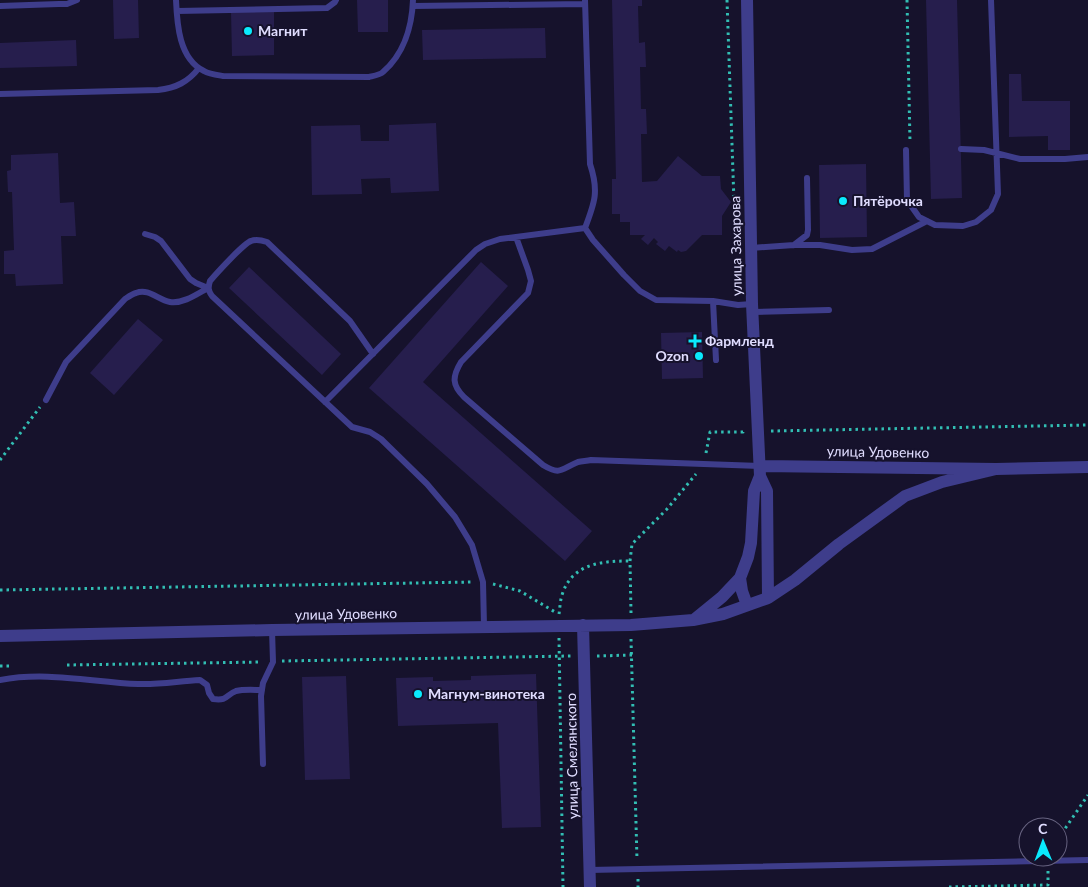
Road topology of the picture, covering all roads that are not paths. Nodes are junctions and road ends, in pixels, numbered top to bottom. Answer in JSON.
{"nodes":[{"id":1,"x":77,"y":0,"type":"edge"},
{"id":2,"x":176,"y":0,"type":"edge"},
{"id":3,"x":336,"y":0,"type":"edge"},
{"id":4,"x":747,"y":0,"type":"edge"},
{"id":5,"x":991,"y":0,"type":"edge"},
{"id":6,"x":585,"y":2,"type":"edge"},
{"id":7,"x":413,"y":3,"type":"edge"},
{"id":8,"x":0,"y":6,"type":"edge"},
{"id":9,"x":177,"y":11,"type":"junction"},
{"id":10,"x":199,"y":68,"type":"junction"},
{"id":11,"x":0,"y":94,"type":"edge"},
{"id":12,"x":961,"y":149,"type":"dead end"},
{"id":13,"x":908,"y":150,"type":"road end"},
{"id":14,"x":997,"y":153,"type":"junction"},
{"id":15,"x":1088,"y":157,"type":"edge"},
{"id":16,"x":807,"y":178,"type":"dead end"},
{"id":17,"x":927,"y":222,"type":"junction"},
{"id":18,"x":585,"y":228,"type":"junction"},
{"id":19,"x":145,"y":234,"type":"dead end"},
{"id":20,"x":516,"y":237,"type":"junction"},
{"id":21,"x":794,"y":245,"type":"junction"},
{"id":22,"x":751,"y":248,"type":"junction"},
{"id":23,"x":208,"y":288,"type":"junction"},
{"id":24,"x":712,"y":300,"type":"junction"},
{"id":25,"x":752,"y":308,"type":"junction"},
{"id":26,"x":829,"y":310,"type":"dead end"},
{"id":27,"x":373,"y":354,"type":"junction"},
{"id":28,"x":716,"y":360,"type":"dead end"},
{"id":29,"x":46,"y":400,"type":"road end"},
{"id":30,"x":325,"y":402,"type":"junction"},
{"id":31,"x":1088,"y":467,"type":"edge"},
{"id":32,"x":996,"y":469,"type":"junction"},
{"id":33,"x":760,"y":471,"type":"junction"},
{"id":34,"x":740,"y":578,"type":"junction"},
{"id":35,"x":768,"y":598,"type":"junction"},
{"id":36,"x":747,"y":605,"type":"junction"},
{"id":37,"x":693,"y":620,"type":"junction"},
{"id":38,"x":583,"y":625,"type":"junction"},
{"id":39,"x":484,"y":626,"type":"junction"},
{"id":40,"x":272,"y":630,"type":"junction"},
{"id":41,"x":0,"y":636,"type":"edge"},
{"id":42,"x":0,"y":680,"type":"edge"},
{"id":43,"x":262,"y":690,"type":"junction"},
{"id":44,"x":263,"y":764,"type":"dead end"},
{"id":45,"x":1088,"y":860,"type":"edge"},
{"id":46,"x":589,"y":870,"type":"junction"},
{"id":47,"x":590,"y":887,"type":"edge"}],
"edges":[{"from":1,"to":8,"type":"lane"},
{"from":2,"to":9,"type":"lane"},
{"from":3,"to":9,"type":"lane"},
{"from":4,"to":22,"type":"street","name":"улица Захарова"},
{"from":5,"to":14,"type":"lane"},
{"from":6,"to":7,"type":"lane"},
{"from":6,"to":18,"type":"lane"},
{"from":7,"to":10,"type":"lane"},
{"from":9,"to":10,"type":"lane"},
{"from":10,"to":11,"type":"lane"},
{"from":12,"to":14,"type":"lane"},
{"from":13,"to":17,"type":"lane"},
{"from":14,"to":15,"type":"lane"},
{"from":14,"to":17,"type":"lane"},
{"from":16,"to":21,"type":"lane"},
{"from":17,"to":21,"type":"lane"},
{"from":18,"to":20,"type":"lane"},
{"from":18,"to":24,"type":"lane"},
{"from":19,"to":23,"type":"lane"},
{"from":20,"to":27,"type":"lane"},
{"from":20,"to":33,"type":"lane"},
{"from":21,"to":22,"type":"lane"},
{"from":22,"to":25,"type":"street","name":"улица Захарова"},
{"from":23,"to":27,"type":"lane"},
{"from":23,"to":29,"type":"lane"},
{"from":23,"to":30,"type":"lane"},
{"from":24,"to":25,"type":"lane"},
{"from":24,"to":28,"type":"lane"},
{"from":25,"to":26,"type":"lane"},
{"from":25,"to":33,"type":"street","name":"улица Захарова"},
{"from":27,"to":30,"type":"lane"},
{"from":30,"to":39,"type":"lane"},
{"from":31,"to":32,"type":"street","name":"улица Удовенко"},
{"from":32,"to":33,"type":"street","name":"улица Удовенко"},
{"from":32,"to":35,"type":"street","name":"улица Удовенко"},
{"from":33,"to":34,"type":"street","name":"улица Захарова"},
{"from":33,"to":35,"type":"street"},
{"from":34,"to":36,"type":"street"},
{"from":34,"to":37,"type":"street"},
{"from":35,"to":36,"type":"street","name":"улица Удовенко"},
{"from":36,"to":37,"type":"street","name":"улица Удовенко"},
{"from":37,"to":38,"type":"street","name":"улица Удовенко"},
{"from":38,"to":39,"type":"street","name":"улица Удовенко"},
{"from":38,"to":46,"type":"street","name":"улица Смелянского"},
{"from":39,"to":40,"type":"street","name":"улица Удовенко"},
{"from":40,"to":41,"type":"street","name":"улица Удовенко"},
{"from":40,"to":43,"type":"lane"},
{"from":42,"to":43,"type":"lane"},
{"from":43,"to":44,"type":"lane"},
{"from":45,"to":46,"type":"lane"},
{"from":46,"to":47,"type":"street","name":"улица Смелянского"}]}
